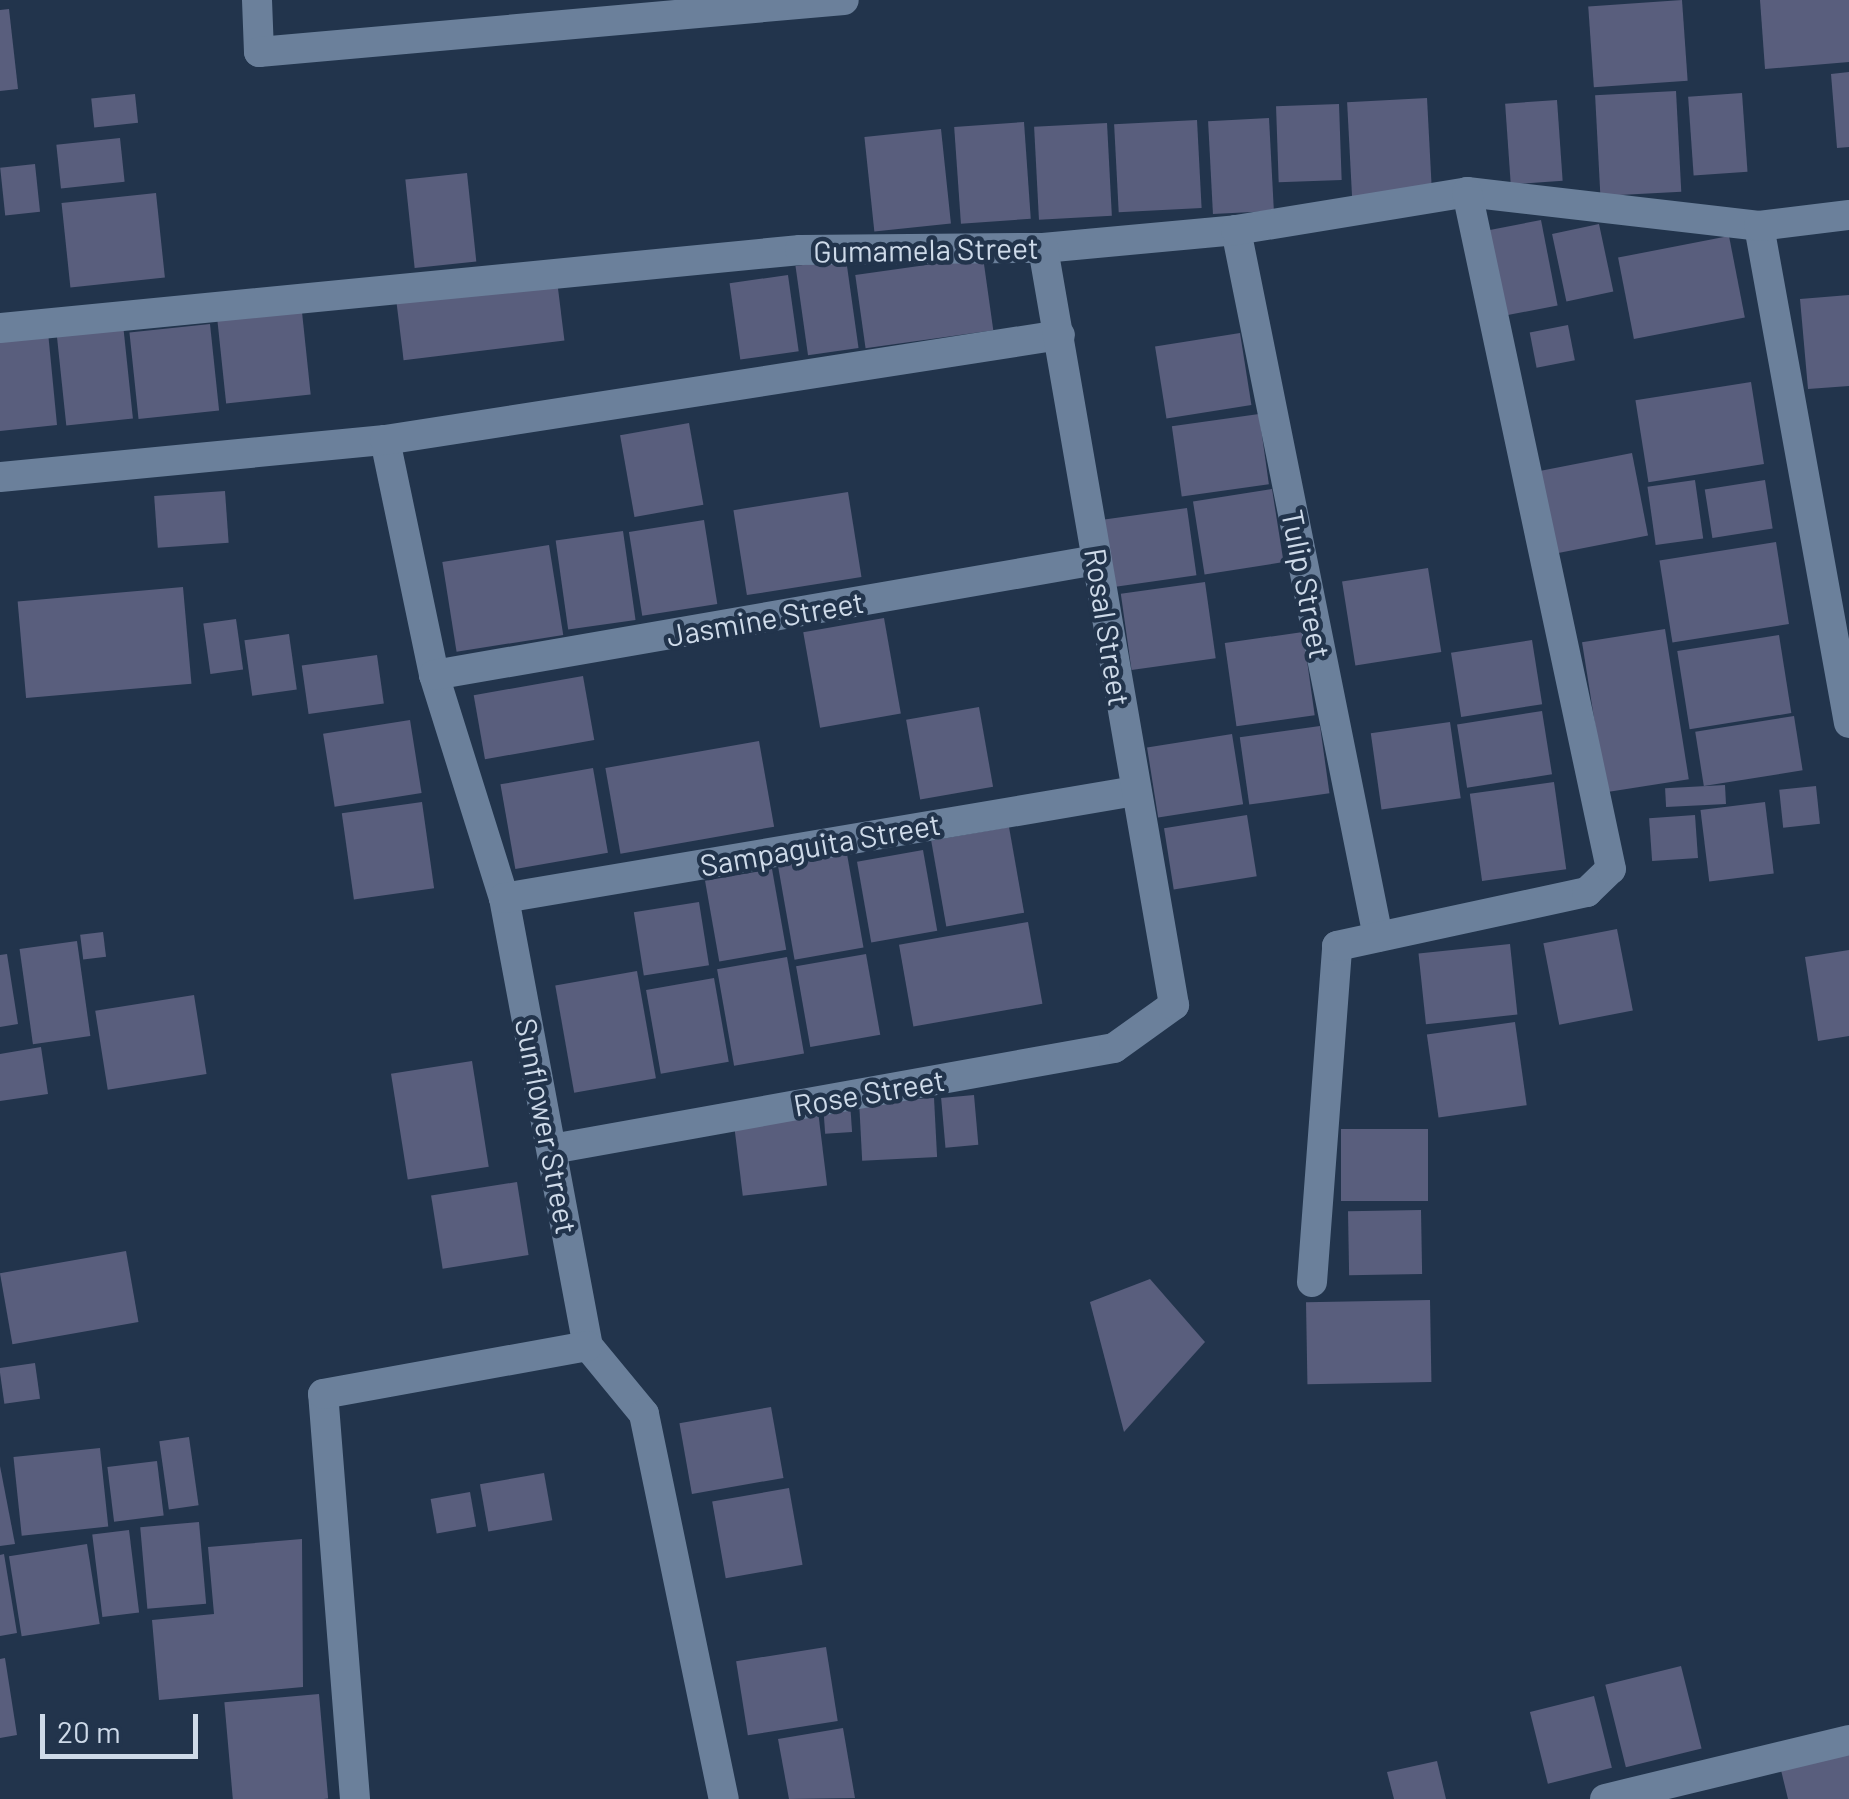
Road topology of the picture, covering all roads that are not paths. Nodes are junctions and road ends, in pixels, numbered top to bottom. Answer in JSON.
{"nodes":[{"id":1,"x":257,"y":0,"type":"edge"},
{"id":2,"x":844,"y":0,"type":"edge"},
{"id":3,"x":1467,"y":192,"type":"junction"},
{"id":4,"x":1849,"y":215,"type":"edge"},
{"id":5,"x":1759,"y":226,"type":"junction"},
{"id":6,"x":1236,"y":230,"type":"junction"},
{"id":7,"x":1043,"y":248,"type":"junction"},
{"id":8,"x":0,"y":328,"type":"edge"},
{"id":9,"x":1060,"y":336,"type":"junction"},
{"id":10,"x":384,"y":440,"type":"junction"},
{"id":11,"x":0,"y":476,"type":"edge"},
{"id":12,"x":1096,"y":560,"type":"junction"},
{"id":13,"x":434,"y":675,"type":"junction"},
{"id":14,"x":1849,"y":723,"type":"edge"},
{"id":15,"x":1135,"y":791,"type":"junction"},
{"id":16,"x":504,"y":898,"type":"junction"},
{"id":17,"x":1378,"y":937,"type":"junction"},
{"id":18,"x":1174,"y":1005,"type":"joint"},
{"id":19,"x":552,"y":1149,"type":"junction"},
{"id":20,"x":1312,"y":1282,"type":"dead end"},
{"id":21,"x":588,"y":1346,"type":"junction"},
{"id":22,"x":1849,"y":1740,"type":"edge"},
{"id":23,"x":355,"y":1799,"type":"edge"},
{"id":24,"x":724,"y":1799,"type":"edge"},
{"id":25,"x":1605,"y":1799,"type":"edge"}],
"edges":[{"from":1,"to":2,"type":"street"},
{"from":3,"to":5,"type":"street","name":"Gumamela Street"},
{"from":3,"to":6,"type":"street","name":"Gumamela Street"},
{"from":3,"to":17,"type":"street"},
{"from":4,"to":5,"type":"street","name":"Gumamela Street"},
{"from":5,"to":14,"type":"street"},
{"from":6,"to":7,"type":"street","name":"Gumamela Street"},
{"from":6,"to":17,"type":"street","name":"Tulip Street"},
{"from":7,"to":8,"type":"street","name":"Gumamela Street"},
{"from":7,"to":9,"type":"street","name":"Rosal Street"},
{"from":9,"to":10,"type":"street"},
{"from":9,"to":12,"type":"street","name":"Rosal Street"},
{"from":10,"to":11,"type":"street"},
{"from":10,"to":13,"type":"street","name":"Sunflower Street"},
{"from":12,"to":13,"type":"street","name":"Jasmine Street"},
{"from":12,"to":15,"type":"street","name":"Rosal Street"},
{"from":13,"to":16,"type":"street","name":"Sunflower Street"},
{"from":15,"to":16,"type":"street","name":"Sampaguita Street"},
{"from":15,"to":18,"type":"street","name":"Rosal Street"},
{"from":16,"to":19,"type":"street","name":"Sunflower Street"},
{"from":17,"to":20,"type":"street"},
{"from":18,"to":19,"type":"street","name":"Rose Street"},
{"from":19,"to":21,"type":"street","name":"Sunflower Street"},
{"from":21,"to":23,"type":"street"},
{"from":21,"to":24,"type":"street","name":"Sunflower Street"},
{"from":22,"to":25,"type":"street"}]}
